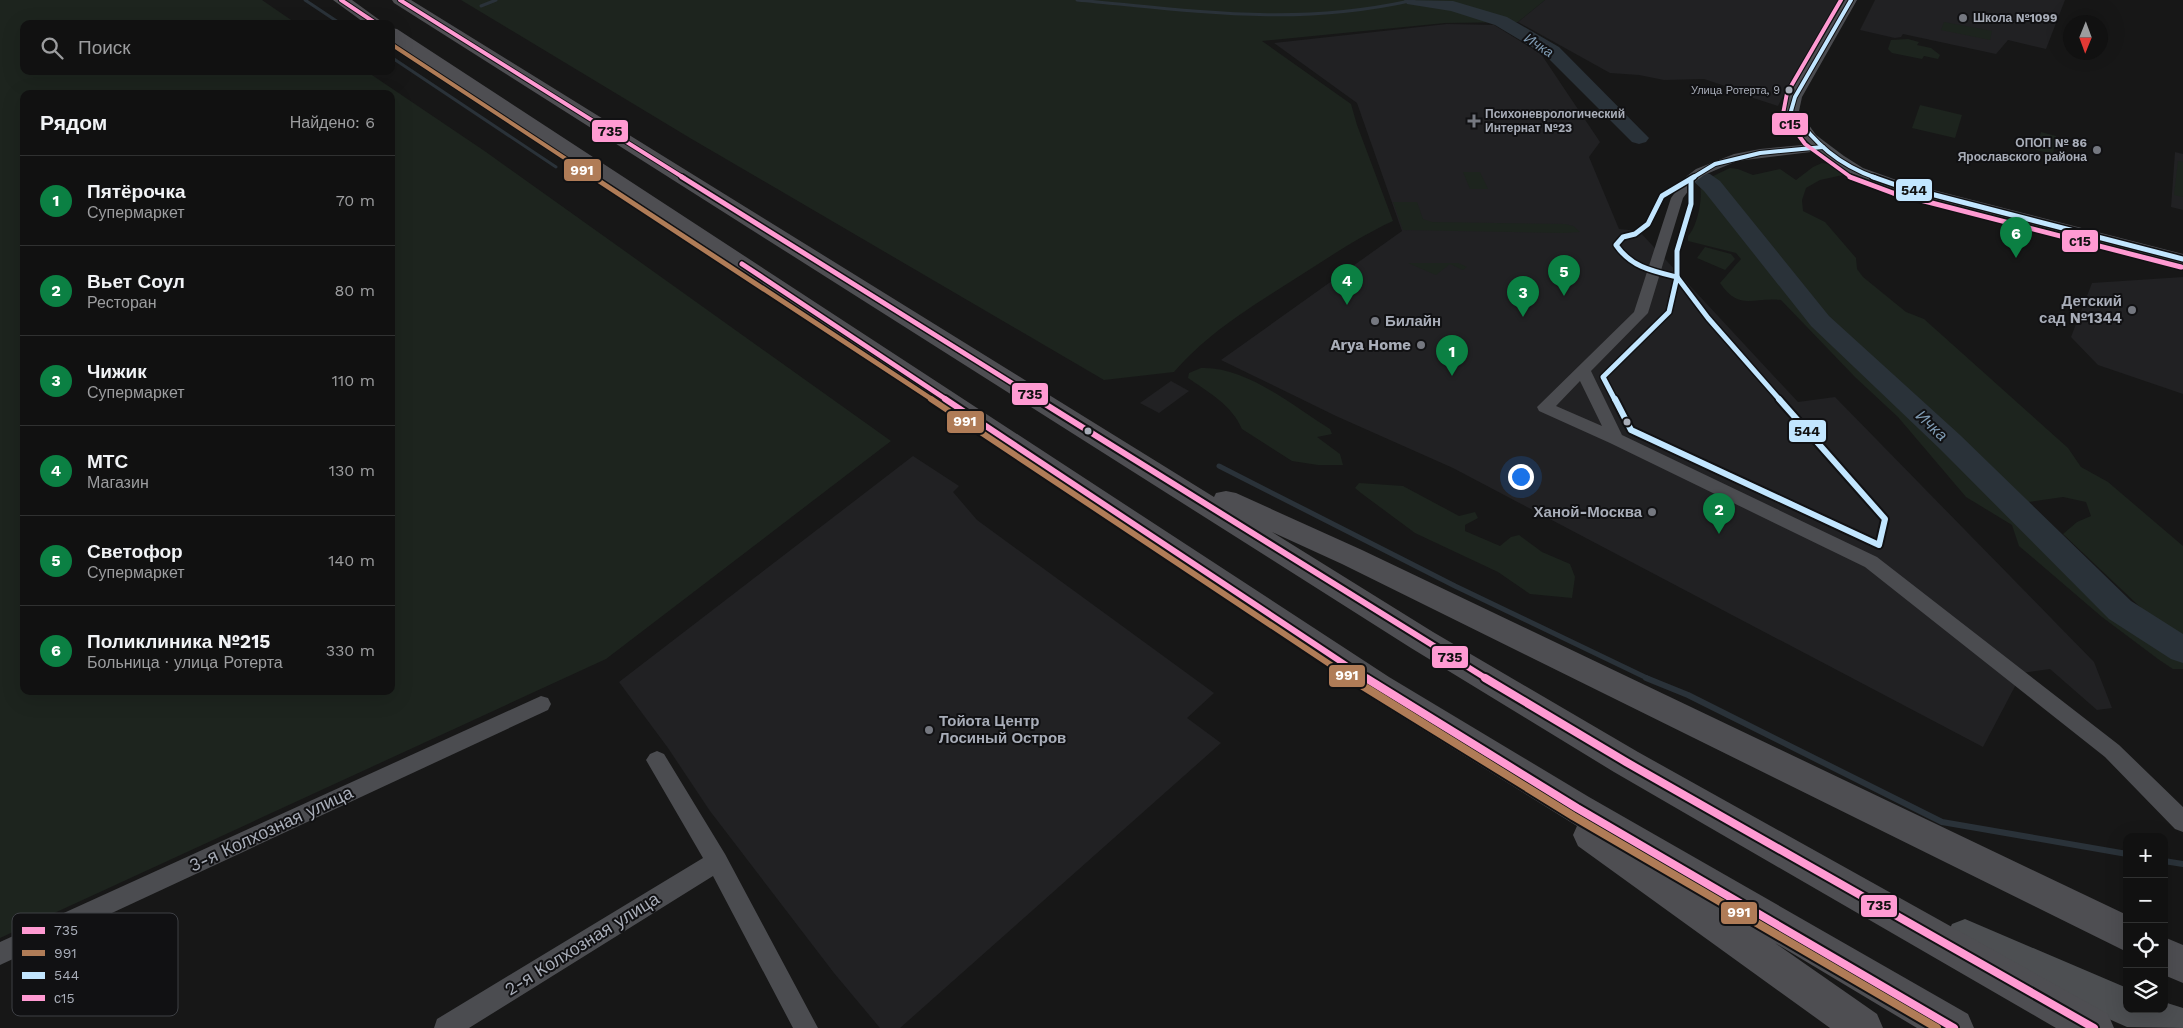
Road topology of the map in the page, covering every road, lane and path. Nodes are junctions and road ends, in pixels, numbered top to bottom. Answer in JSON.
{"nodes":[{"id":1,"x":341,"y":0,"type":"edge"},
{"id":2,"x":1851,"y":0,"type":"edge"},
{"id":3,"x":409,"y":5,"type":"edge"},
{"id":4,"x":371,"y":20,"type":"edge"},
{"id":5,"x":395,"y":36,"type":"edge"},
{"id":6,"x":1823,"y":148,"type":"junction"},
{"id":7,"x":2183,"y":259,"type":"edge"},
{"id":8,"x":1582,"y":371,"type":"junction"},
{"id":9,"x":1616,"y":439,"type":"junction"},
{"id":10,"x":1134,"y":459,"type":"junction"},
{"id":11,"x":1378,"y":686,"type":"junction"},
{"id":12,"x":542,"y":704,"type":"dead end"},
{"id":13,"x":657,"y":760,"type":"dead end"},
{"id":14,"x":2183,"y":822,"type":"edge"},
{"id":15,"x":1797,"y":858,"type":"junction"},
{"id":16,"x":717,"y":861,"type":"junction"},
{"id":17,"x":89,"y":913,"type":"edge"},
{"id":18,"x":2123,"y":932,"type":"edge"},
{"id":19,"x":12,"y":948,"type":"edge"},
{"id":20,"x":0,"y":954,"type":"edge"},
{"id":21,"x":2168,"y":957,"type":"edge"},
{"id":22,"x":2183,"y":965,"type":"edge"},
{"id":23,"x":2123,"y":1006,"type":"edge"},
{"id":24,"x":2142,"y":1013,"type":"edge"},
{"id":25,"x":446,"y":1028,"type":"edge"},
{"id":26,"x":806,"y":1028,"type":"edge"},
{"id":27,"x":1863,"y":1028,"type":"edge"},
{"id":28,"x":1954,"y":1028,"type":"edge"},
{"id":29,"x":2094,"y":1028,"type":"edge"},
{"id":30,"x":2183,"y":1028,"type":"edge"}],
"edges":[{"from":1,"to":4,"type":"highway"},
{"from":2,"to":6,"type":"street"},
{"from":3,"to":10,"type":"highway"},
{"from":5,"to":11,"type":"highway"},
{"from":6,"to":7,"type":"street"},
{"from":6,"to":8,"type":"street"},
{"from":8,"to":9,"type":"street"},
{"from":8,"to":9,"type":"street"},
{"from":9,"to":14,"type":"street"},
{"from":10,"to":15,"type":"highway"},
{"from":10,"to":18,"type":"highway"},
{"from":11,"to":27,"type":"highway"},
{"from":11,"to":28,"type":"highway"},
{"from":12,"to":17,"type":"street","name":"3-я Колхозная улица"},
{"from":13,"to":16,"type":"street"},
{"from":15,"to":23,"type":"main road"},
{"from":15,"to":29,"type":"highway"},
{"from":16,"to":25,"type":"street","name":"2-я Колхозная улица"},
{"from":16,"to":26,"type":"street"},
{"from":19,"to":20,"type":"street","name":"3-я Колхозная улица"},
{"from":21,"to":22,"type":"highway"},
{"from":24,"to":30,"type":"main road"}]}
